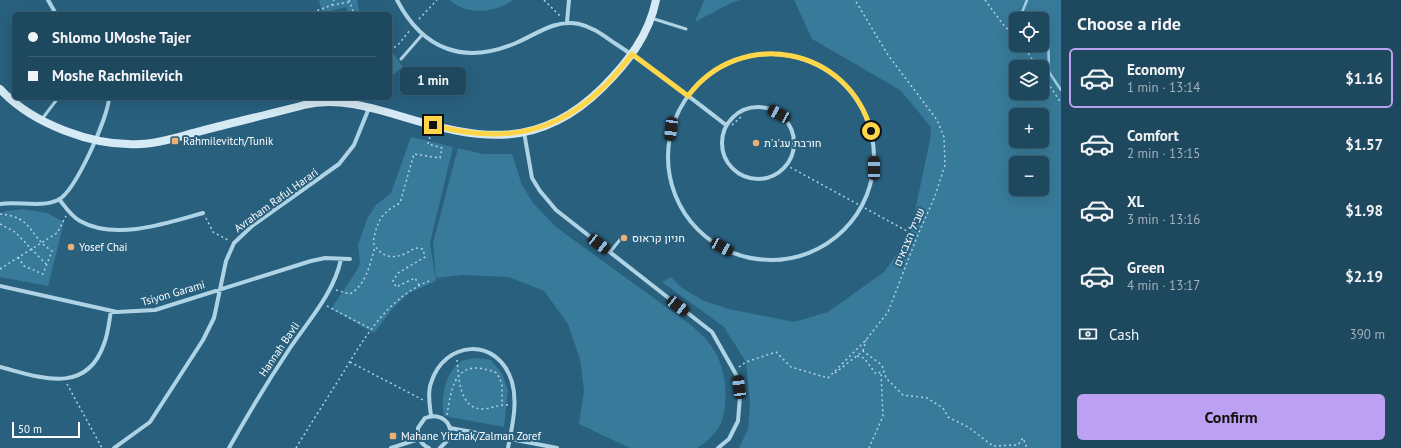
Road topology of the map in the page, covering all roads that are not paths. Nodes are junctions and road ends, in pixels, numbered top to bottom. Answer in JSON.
{"nodes":[{"id":1,"x":48,"y":0,"type":"edge"},
{"id":2,"x":397,"y":0,"type":"edge"},
{"id":3,"x":569,"y":0,"type":"edge"},
{"id":4,"x":656,"y":0,"type":"edge"},
{"id":5,"x":55,"y":12,"type":"edge"},
{"id":6,"x":651,"y":18,"type":"junction"},
{"id":7,"x":567,"y":22,"type":"junction"},
{"id":8,"x":686,"y":29,"type":"dead end"},
{"id":9,"x":422,"y":35,"type":"junction"},
{"id":10,"x":632,"y":54,"type":"junction"},
{"id":11,"x":401,"y":59,"type":"dead end"},
{"id":12,"x":0,"y":89,"type":"edge"},
{"id":13,"x":688,"y":96,"type":"junction"},
{"id":14,"x":12,"y":99,"type":"edge"},
{"id":15,"x":13,"y":100,"type":"edge"},
{"id":16,"x":57,"y":100,"type":"edge"},
{"id":17,"x":109,"y":100,"type":"edge"},
{"id":18,"x":369,"y":107,"type":"junction"},
{"id":19,"x":42,"y":120,"type":"junction"},
{"id":20,"x":726,"y":125,"type":"junction"},
{"id":21,"x":524,"y":132,"type":"junction"},
{"id":22,"x":97,"y":140,"type":"junction"},
{"id":23,"x":59,"y":200,"type":"junction"},
{"id":24,"x":0,"y":204,"type":"edge"},
{"id":25,"x":203,"y":213,"type":"road end"},
{"id":26,"x":623,"y":236,"type":"dead end"},
{"id":27,"x":610,"y":252,"type":"junction"},
{"id":28,"x":340,"y":258,"type":"junction"},
{"id":29,"x":350,"y":259,"type":"dead end"},
{"id":30,"x":0,"y":286,"type":"edge"},
{"id":31,"x":220,"y":288,"type":"junction"},
{"id":32,"x":112,"y":311,"type":"junction"},
{"id":33,"x":0,"y":367,"type":"edge"},
{"id":34,"x":431,"y":416,"type":"junction"},
{"id":35,"x":450,"y":428,"type":"junction"},
{"id":36,"x":419,"y":439,"type":"junction"},
{"id":37,"x":114,"y":448,"type":"edge"},
{"id":38,"x":229,"y":448,"type":"edge"},
{"id":39,"x":391,"y":448,"type":"edge"},
{"id":40,"x":429,"y":448,"type":"edge"},
{"id":41,"x":440,"y":448,"type":"edge"},
{"id":42,"x":508,"y":448,"type":"edge"},
{"id":43,"x":556,"y":448,"type":"edge"},
{"id":44,"x":718,"y":448,"type":"edge"}],
"edges":[{"from":1,"to":5,"type":"street"},
{"from":2,"to":9,"type":"street"},
{"from":3,"to":7,"type":"street"},
{"from":4,"to":6,"type":"street"},
{"from":6,"to":8,"type":"lane"},
{"from":6,"to":10,"type":"street"},
{"from":7,"to":9,"type":"street"},
{"from":7,"to":10,"type":"street"},
{"from":9,"to":11,"type":"lane"},
{"from":10,"to":13,"type":"street"},
{"from":10,"to":21,"type":"street"},
{"from":12,"to":14,"type":"street"},
{"from":13,"to":13,"type":"street"},
{"from":13,"to":20,"type":"street"},
{"from":15,"to":19,"type":"street"},
{"from":16,"to":19,"type":"lane"},
{"from":17,"to":22,"type":"street"},
{"from":18,"to":21,"type":"street"},
{"from":18,"to":22,"type":"street"},
{"from":18,"to":31,"type":"street","name":"Avraham Raful Harari"},
{"from":19,"to":22,"type":"street"},
{"from":20,"to":20,"type":"street"},
{"from":21,"to":27,"type":"street"},
{"from":22,"to":23,"type":"street"},
{"from":23,"to":24,"type":"street"},
{"from":23,"to":25,"type":"street"},
{"from":26,"to":27,"type":"lane"},
{"from":27,"to":44,"type":"street"},
{"from":28,"to":29,"type":"street","name":"Tsiyon Garami"},
{"from":28,"to":31,"type":"street","name":"Tsiyon Garami"},
{"from":28,"to":38,"type":"street","name":"Hannah Bavli"},
{"from":30,"to":32,"type":"street","name":"Tsiyon Garami"},
{"from":31,"to":32,"type":"street","name":"Tsiyon Garami"},
{"from":31,"to":37,"type":"street","name":"Avraham Raful Harari"},
{"from":32,"to":33,"type":"street"},
{"from":34,"to":35,"type":"street"},
{"from":34,"to":36,"type":"street"},
{"from":34,"to":42,"type":"street"},
{"from":35,"to":41,"type":"street"},
{"from":35,"to":43,"type":"street","bridge":true},
{"from":36,"to":39,"type":"street"},
{"from":36,"to":40,"type":"street"}]}
